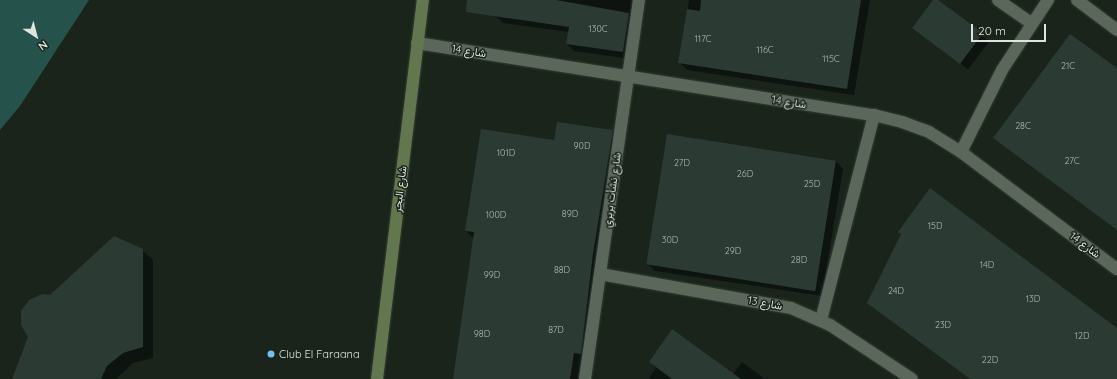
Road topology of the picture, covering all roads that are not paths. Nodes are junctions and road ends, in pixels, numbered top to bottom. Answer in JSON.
{"nodes":[{"id":1,"x":423,"y":0,"type":"edge"},
{"id":2,"x":639,"y":0,"type":"edge"},
{"id":3,"x":998,"y":0,"type":"edge"},
{"id":4,"x":1048,"y":0,"type":"edge"},
{"id":5,"x":1077,"y":0,"type":"edge"},
{"id":6,"x":1031,"y":23,"type":"junction"},
{"id":7,"x":1117,"y":30,"type":"edge"},
{"id":8,"x":417,"y":43,"type":"junction"},
{"id":9,"x":629,"y":76,"type":"junction"},
{"id":10,"x":874,"y":115,"type":"junction"},
{"id":11,"x":961,"y":152,"type":"junction"},
{"id":12,"x":1117,"y":269,"type":"edge"},
{"id":13,"x":600,"y":274,"type":"junction"},
{"id":14,"x":821,"y":320,"type":"junction"},
{"id":15,"x":377,"y":379,"type":"edge"},
{"id":16,"x":585,"y":379,"type":"edge"},
{"id":17,"x":912,"y":379,"type":"edge"}],
"edges":[{"from":1,"to":8,"type":"main road","name":"شارع البحر"},
{"from":2,"to":9,"type":"street","name":"شارع نشأت بربري"},
{"from":3,"to":6,"type":"street"},
{"from":4,"to":6,"type":"street"},
{"from":5,"to":7,"type":"street"},
{"from":6,"to":11,"type":"street"},
{"from":8,"to":9,"type":"street","name":"شارع 14"},
{"from":8,"to":15,"type":"main road","name":"شارع البحر"},
{"from":9,"to":10,"type":"street","name":"شارع 14"},
{"from":9,"to":13,"type":"street","name":"شارع نشأت بربري"},
{"from":10,"to":11,"type":"street","name":"شارع 14"},
{"from":10,"to":14,"type":"street"},
{"from":11,"to":12,"type":"street","name":"شارع 14"},
{"from":13,"to":14,"type":"street","name":"شارع 13"},
{"from":13,"to":16,"type":"street","name":"شارع نشأت بربري"},
{"from":14,"to":17,"type":"street","name":"شارع 13"}]}
